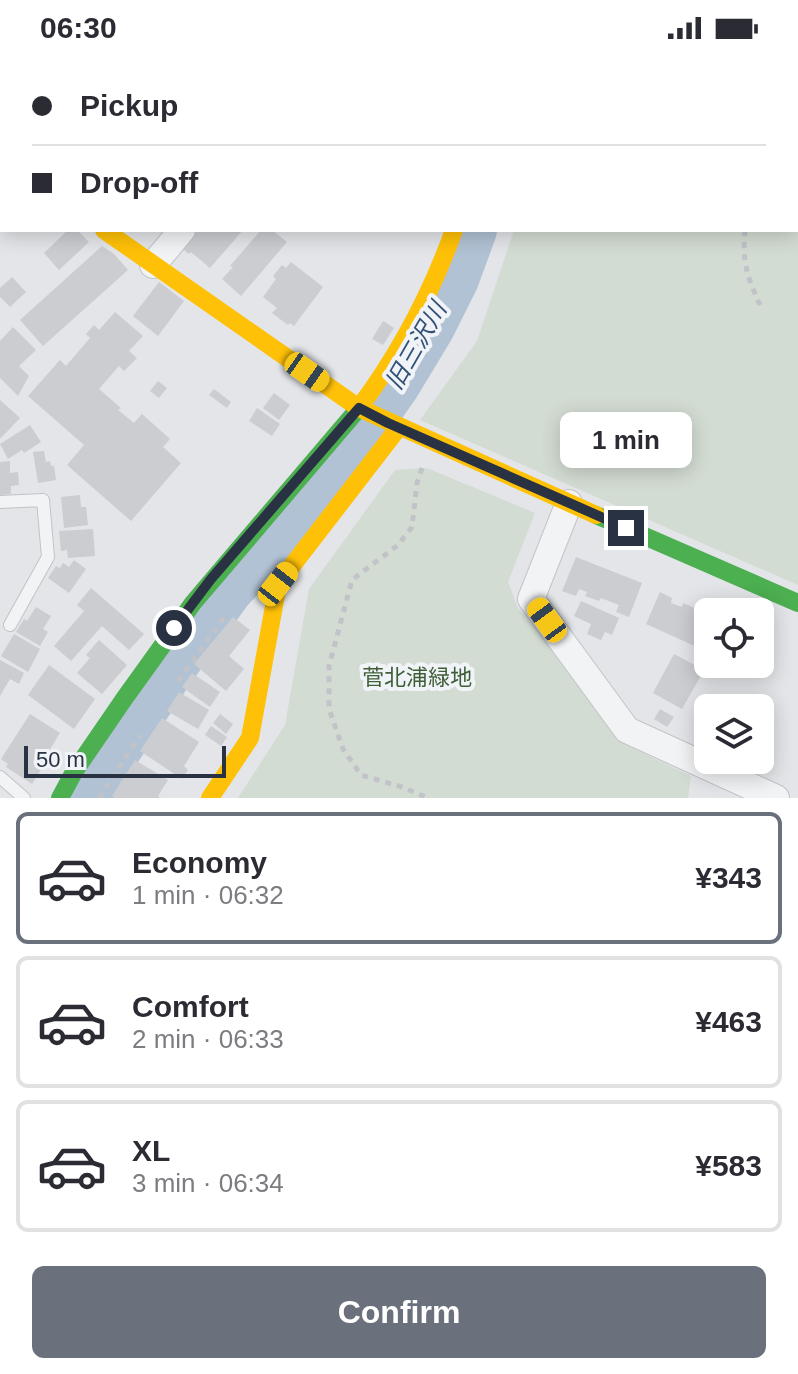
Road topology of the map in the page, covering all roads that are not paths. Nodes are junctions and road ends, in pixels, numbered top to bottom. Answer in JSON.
{"nodes":[{"id":1,"x":107,"y":232,"type":"edge"},
{"id":2,"x":180,"y":232,"type":"edge"},
{"id":3,"x":453,"y":232,"type":"edge"},
{"id":4,"x":153,"y":265,"type":"junction"},
{"id":5,"x":359,"y":408,"type":"junction"},
{"id":6,"x":393,"y":425,"type":"junction"},
{"id":7,"x":0,"y":502,"type":"edge"},
{"id":8,"x":569,"y":503,"type":"junction"},
{"id":9,"x":798,"y":603,"type":"edge"},
{"id":10,"x":10,"y":625,"type":"dead end"},
{"id":11,"x":0,"y":777,"type":"edge"},
{"id":12,"x":24,"y":798,"type":"edge"},
{"id":13,"x":60,"y":798,"type":"edge"},
{"id":14,"x":210,"y":798,"type":"edge"},
{"id":15,"x":776,"y":798,"type":"edge"}],
"edges":[{"from":1,"to":4,"type":"street"},
{"from":2,"to":4,"type":"street"},
{"from":3,"to":5,"type":"street"},
{"from":4,"to":5,"type":"street"},
{"from":5,"to":6,"type":"street"},
{"from":5,"to":13,"type":"street"},
{"from":6,"to":8,"type":"street"},
{"from":6,"to":14,"type":"street"},
{"from":7,"to":10,"type":"lane"},
{"from":8,"to":9,"type":"street"},
{"from":8,"to":15,"type":"street"},
{"from":11,"to":12,"type":"lane"}]}
